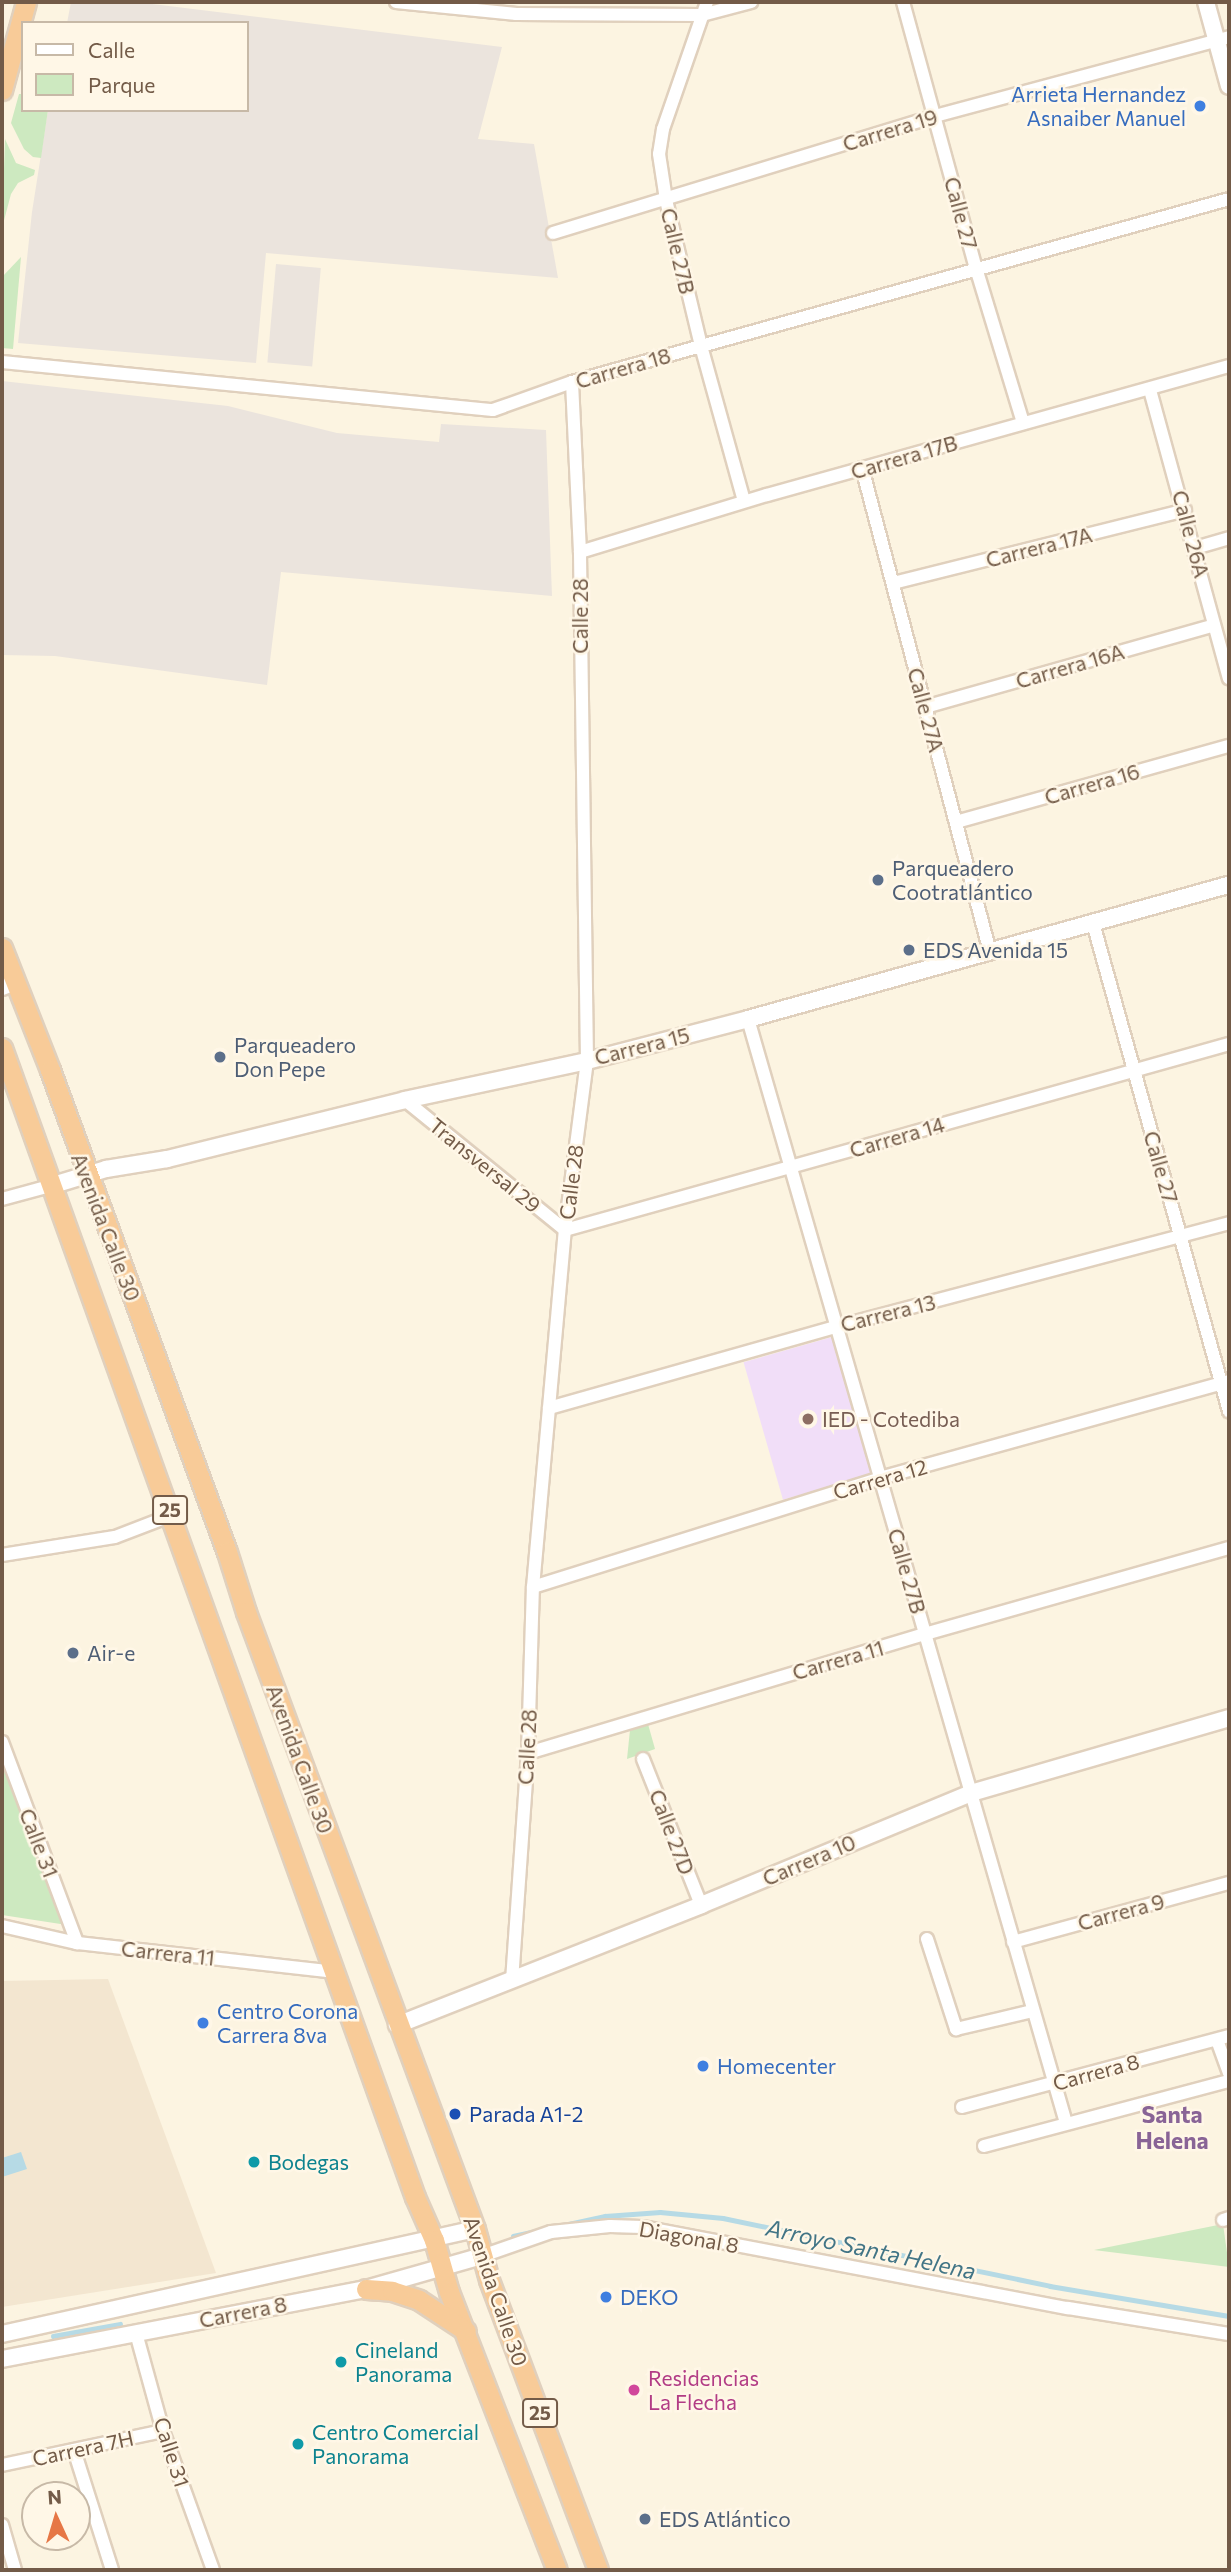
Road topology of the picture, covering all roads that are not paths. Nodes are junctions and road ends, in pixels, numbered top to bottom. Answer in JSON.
{"nodes":[{"id":1,"x":26,"y":2,"type":"edge"},
{"id":2,"x":396,"y":2,"type":"edge"},
{"id":3,"x":707,"y":2,"type":"edge"},
{"id":4,"x":751,"y":2,"type":"edge"},
{"id":5,"x":903,"y":2,"type":"edge"},
{"id":6,"x":1206,"y":2,"type":"edge"},
{"id":7,"x":518,"y":8,"type":"edge"},
{"id":8,"x":702,"y":15,"type":"junction"},
{"id":9,"x":1223,"y":38,"type":"edge"},
{"id":10,"x":1229,"y":86,"type":"edge"},
{"id":11,"x":2,"y":90,"type":"edge"},
{"id":12,"x":935,"y":116,"type":"junction"},
{"id":13,"x":1229,"y":199,"type":"edge"},
{"id":14,"x":666,"y":200,"type":"junction"},
{"id":15,"x":553,"y":233,"type":"dead end"},
{"id":16,"x":976,"y":268,"type":"junction"},
{"id":17,"x":701,"y":346,"type":"junction"},
{"id":18,"x":2,"y":362,"type":"edge"},
{"id":19,"x":1229,"y":366,"type":"edge"},
{"id":20,"x":572,"y":382,"type":"junction"},
{"id":21,"x":1150,"y":390,"type":"junction"},
{"id":22,"x":1023,"y":423,"type":"junction"},
{"id":23,"x":862,"y":468,"type":"junction"},
{"id":24,"x":744,"y":501,"type":"junction"},
{"id":25,"x":1185,"y":510,"type":"junction"},
{"id":26,"x":1229,"y":538,"type":"edge"},
{"id":27,"x":1195,"y":548,"type":"junction"},
{"id":28,"x":580,"y":552,"type":"junction"},
{"id":29,"x":892,"y":583,"type":"junction"},
{"id":30,"x":1214,"y":625,"type":"junction"},
{"id":31,"x":1229,"y":678,"type":"edge"},
{"id":32,"x":925,"y":707,"type":"junction"},
{"id":33,"x":1229,"y":746,"type":"edge"},
{"id":34,"x":956,"y":822,"type":"junction"},
{"id":35,"x":1229,"y":885,"type":"edge"},
{"id":36,"x":1093,"y":923,"type":"junction"},
{"id":37,"x":2,"y":948,"type":"edge"},
{"id":38,"x":990,"y":952,"type":"junction"},
{"id":39,"x":9,"y":984,"type":"edge"},
{"id":40,"x":748,"y":1019,"type":"junction"},
{"id":41,"x":1229,"y":1044,"type":"edge"},
{"id":42,"x":2,"y":1048,"type":"edge"},
{"id":43,"x":587,"y":1061,"type":"junction"},
{"id":44,"x":1134,"y":1071,"type":"junction"},
{"id":45,"x":405,"y":1100,"type":"junction"},
{"id":46,"x":790,"y":1167,"type":"junction"},
{"id":47,"x":87,"y":1175,"type":"junction"},
{"id":48,"x":50,"y":1186,"type":"junction"},
{"id":49,"x":2,"y":1199,"type":"edge"},
{"id":50,"x":1229,"y":1223,"type":"edge"},
{"id":51,"x":565,"y":1230,"type":"junction"},
{"id":52,"x":1181,"y":1238,"type":"junction"},
{"id":53,"x":836,"y":1327,"type":"junction"},
{"id":54,"x":1225,"y":1382,"type":"edge"},
{"id":55,"x":549,"y":1408,"type":"junction"},
{"id":56,"x":1229,"y":1411,"type":"edge"},
{"id":57,"x":880,"y":1478,"type":"junction"},
{"id":58,"x":172,"y":1516,"type":"junction"},
{"id":59,"x":1229,"y":1548,"type":"edge"},
{"id":60,"x":2,"y":1555,"type":"edge"},
{"id":61,"x":533,"y":1587,"type":"junction"},
{"id":62,"x":925,"y":1634,"type":"junction"},
{"id":63,"x":1229,"y":1718,"type":"edge"},
{"id":64,"x":2,"y":1742,"type":"edge"},
{"id":65,"x":528,"y":1754,"type":"junction"},
{"id":66,"x":643,"y":1759,"type":"dead end"},
{"id":67,"x":971,"y":1793,"type":"junction"},
{"id":68,"x":1229,"y":1883,"type":"edge"},
{"id":69,"x":701,"y":1905,"type":"junction"},
{"id":70,"x":2,"y":1926,"type":"edge"},
{"id":71,"x":927,"y":1939,"type":"dead end"},
{"id":72,"x":1013,"y":1942,"type":"junction"},
{"id":73,"x":77,"y":1943,"type":"junction"},
{"id":74,"x":335,"y":1972,"type":"junction"},
{"id":75,"x":512,"y":1981,"type":"junction"},
{"id":76,"x":1033,"y":2011,"type":"junction"},
{"id":77,"x":397,"y":2025,"type":"junction"},
{"id":78,"x":1223,"y":2038,"type":"edge"},
{"id":79,"x":1229,"y":2073,"type":"edge"},
{"id":80,"x":1229,"y":2081,"type":"edge"},
{"id":81,"x":1054,"y":2083,"type":"junction"},
{"id":82,"x":962,"y":2107,"type":"dead end"},
{"id":83,"x":1066,"y":2123,"type":"junction"},
{"id":84,"x":984,"y":2146,"type":"dead end"},
{"id":85,"x":475,"y":2229,"type":"junction"},
{"id":86,"x":434,"y":2240,"type":"junction"},
{"id":87,"x":482,"y":2256,"type":"junction"},
{"id":88,"x":442,"y":2267,"type":"junction"},
{"id":89,"x":366,"y":2288,"type":"junction"},
{"id":90,"x":466,"y":2331,"type":"junction"},
{"id":91,"x":136,"y":2333,"type":"junction"},
{"id":92,"x":2,"y":2334,"type":"edge"},
{"id":93,"x":1229,"y":2334,"type":"edge"},
{"id":94,"x":2,"y":2359,"type":"edge"},
{"id":95,"x":163,"y":2431,"type":"junction"},
{"id":96,"x":74,"y":2450,"type":"junction"},
{"id":97,"x":2,"y":2465,"type":"edge"},
{"id":98,"x":2,"y":2525,"type":"edge"},
{"id":99,"x":15,"y":2570,"type":"edge"},
{"id":100,"x":112,"y":2570,"type":"edge"},
{"id":101,"x":213,"y":2570,"type":"edge"},
{"id":102,"x":557,"y":2570,"type":"edge"},
{"id":103,"x":598,"y":2570,"type":"edge"}],
"edges":[{"from":1,"to":11,"type":"highway"},
{"from":2,"to":7,"type":"street"},
{"from":3,"to":8,"type":"street","name":"Calle 27B"},
{"from":4,"to":8,"type":"street"},
{"from":5,"to":12,"type":"street","name":"Calle 27"},
{"from":6,"to":9,"type":"street"},
{"from":7,"to":8,"type":"street"},
{"from":8,"to":14,"type":"street","name":"Calle 27B"},
{"from":9,"to":10,"type":"street"},
{"from":9,"to":12,"type":"street","name":"Carrera 19"},
{"from":12,"to":14,"type":"street","name":"Carrera 19"},
{"from":12,"to":16,"type":"street","name":"Calle 27"},
{"from":13,"to":16,"type":"street","name":"Carrera 18"},
{"from":14,"to":15,"type":"street","name":"Carrera 19"},
{"from":14,"to":17,"type":"street","name":"Calle 27B"},
{"from":16,"to":17,"type":"street","name":"Carrera 18"},
{"from":16,"to":22,"type":"street","name":"Calle 27"},
{"from":17,"to":20,"type":"street","name":"Carrera 18"},
{"from":17,"to":24,"type":"street","name":"Calle 27B"},
{"from":18,"to":20,"type":"street","name":"Carrera 18"},
{"from":19,"to":21,"type":"street","name":"Carrera 17B"},
{"from":20,"to":28,"type":"street","name":"Calle 28"},
{"from":21,"to":22,"type":"street","name":"Carrera 17B"},
{"from":21,"to":25,"type":"street","name":"Calle 26A"},
{"from":22,"to":23,"type":"street","name":"Carrera 17B"},
{"from":23,"to":24,"type":"street","name":"Carrera 17B"},
{"from":23,"to":29,"type":"street","name":"Calle 27A"},
{"from":24,"to":28,"type":"street","name":"Carrera 17B"},
{"from":25,"to":27,"type":"street","name":"Calle 26A"},
{"from":25,"to":29,"type":"street","name":"Carrera 17A"},
{"from":26,"to":27,"type":"street"},
{"from":27,"to":30,"type":"street","name":"Calle 26A"},
{"from":28,"to":43,"type":"street","name":"Calle 28"},
{"from":29,"to":32,"type":"street","name":"Calle 27A"},
{"from":30,"to":31,"type":"street","name":"Calle 26A"},
{"from":30,"to":32,"type":"street","name":"Carrera 16A"},
{"from":32,"to":34,"type":"street","name":"Calle 27A"},
{"from":33,"to":34,"type":"street","name":"Carrera 16"},
{"from":34,"to":38,"type":"street","name":"Calle 27A"},
{"from":35,"to":36,"type":"street","name":"Carrera 15"},
{"from":36,"to":38,"type":"street","name":"Carrera 15"},
{"from":36,"to":44,"type":"street","name":"Calle 27"},
{"from":37,"to":39,"type":"highway","name":"Avenida Calle 30","number":"25"},
{"from":38,"to":40,"type":"street","name":"Carrera 15"},
{"from":39,"to":47,"type":"highway","name":"Avenida Calle 30","number":"25"},
{"from":40,"to":43,"type":"street","name":"Carrera 15"},
{"from":40,"to":46,"type":"street","name":"Calle 27B"},
{"from":41,"to":44,"type":"street","name":"Carrera 14"},
{"from":42,"to":48,"type":"highway","name":"Avenida Calle 30","number":"25"},
{"from":43,"to":45,"type":"street","name":"Carrera 15"},
{"from":43,"to":51,"type":"street","name":"Calle 28"},
{"from":44,"to":46,"type":"street","name":"Carrera 14"},
{"from":44,"to":52,"type":"street","name":"Calle 27"},
{"from":45,"to":47,"type":"street","name":"Carrera 15"},
{"from":45,"to":51,"type":"street","name":"Transversal 29"},
{"from":46,"to":51,"type":"street","name":"Carrera 14"},
{"from":46,"to":53,"type":"street","name":"Calle 27B"},
{"from":47,"to":48,"type":"street","name":"Carrera 15"},
{"from":47,"to":77,"type":"highway","name":"Avenida Calle 30","number":"25"},
{"from":48,"to":49,"type":"street"},
{"from":48,"to":58,"type":"highway","name":"Avenida Calle 30","number":"25"},
{"from":50,"to":52,"type":"street","name":"Carrera 13"},
{"from":51,"to":55,"type":"street","name":"Calle 28"},
{"from":52,"to":53,"type":"street","name":"Carrera 13"},
{"from":52,"to":54,"type":"street","name":"Calle 27"},
{"from":53,"to":55,"type":"street","name":"Carrera 13"},
{"from":53,"to":57,"type":"street","name":"Calle 27B"},
{"from":54,"to":56,"type":"street","name":"Calle 27"},
{"from":54,"to":57,"type":"street","name":"Carrera 12"},
{"from":55,"to":61,"type":"street","name":"Calle 28"},
{"from":57,"to":61,"type":"street","name":"Carrera 12"},
{"from":57,"to":62,"type":"street","name":"Calle 27B"},
{"from":58,"to":60,"type":"street"},
{"from":58,"to":74,"type":"highway","name":"Avenida Calle 30","number":"25"},
{"from":59,"to":62,"type":"street","name":"Carrera 11"},
{"from":61,"to":65,"type":"street","name":"Calle 28"},
{"from":62,"to":65,"type":"street","name":"Carrera 11"},
{"from":62,"to":67,"type":"street","name":"Calle 27B"},
{"from":63,"to":67,"type":"street","name":"Carrera 10"},
{"from":64,"to":73,"type":"street","name":"Calle 31"},
{"from":65,"to":75,"type":"street","name":"Calle 28"},
{"from":66,"to":69,"type":"street","name":"Calle 27D"},
{"from":67,"to":69,"type":"street","name":"Carrera 10"},
{"from":67,"to":72,"type":"street","name":"Calle 27B"},
{"from":68,"to":72,"type":"street","name":"Carrera 9"},
{"from":69,"to":75,"type":"street","name":"Carrera 10"},
{"from":70,"to":73,"type":"street","name":"Carrera 11"},
{"from":71,"to":76,"type":"street"},
{"from":72,"to":76,"type":"street","name":"Calle 27B"},
{"from":73,"to":74,"type":"street","name":"Carrera 11"},
{"from":74,"to":86,"type":"highway","name":"Avenida Calle 30","number":"25"},
{"from":75,"to":77,"type":"street","name":"Carrera 10"},
{"from":76,"to":81,"type":"street","name":"Calle 27B"},
{"from":77,"to":85,"type":"highway","name":"Avenida Calle 30","number":"25"},
{"from":78,"to":79,"type":"street"},
{"from":78,"to":81,"type":"street","name":"Carrera 8"},
{"from":80,"to":83,"type":"street","name":"Carrera 8"},
{"from":81,"to":82,"type":"street","name":"Carrera 8"},
{"from":81,"to":83,"type":"street","name":"Calle 27B"},
{"from":83,"to":84,"type":"street","name":"Carrera 8"},
{"from":85,"to":86,"type":"street","name":"Carrera 8"},
{"from":85,"to":87,"type":"highway","name":"Avenida Calle 30","number":"25"},
{"from":86,"to":88,"type":"highway","name":"Avenida Calle 30","number":"25"},
{"from":86,"to":92,"type":"street","name":"Carrera 8"},
{"from":87,"to":88,"type":"street","name":"Carrera 8"},
{"from":87,"to":93,"type":"street","name":"Diagonal 8"},
{"from":87,"to":103,"type":"highway","name":"Avenida Calle 30","number":"25"},
{"from":88,"to":89,"type":"street","name":"Carrera 8"},
{"from":88,"to":90,"type":"highway","name":"Avenida Calle 30","number":"25"},
{"from":89,"to":90,"type":"highway"},
{"from":89,"to":91,"type":"street","name":"Carrera 8"},
{"from":90,"to":102,"type":"highway","name":"Avenida Calle 30","number":"25"},
{"from":91,"to":94,"type":"street","name":"Carrera 8"},
{"from":91,"to":95,"type":"street","name":"Calle 31"},
{"from":95,"to":96,"type":"street","name":"Carrera 7H"},
{"from":95,"to":101,"type":"street","name":"Calle 31"},
{"from":96,"to":97,"type":"street","name":"Carrera 7H"},
{"from":96,"to":100,"type":"street"},
{"from":98,"to":99,"type":"street"}]}
